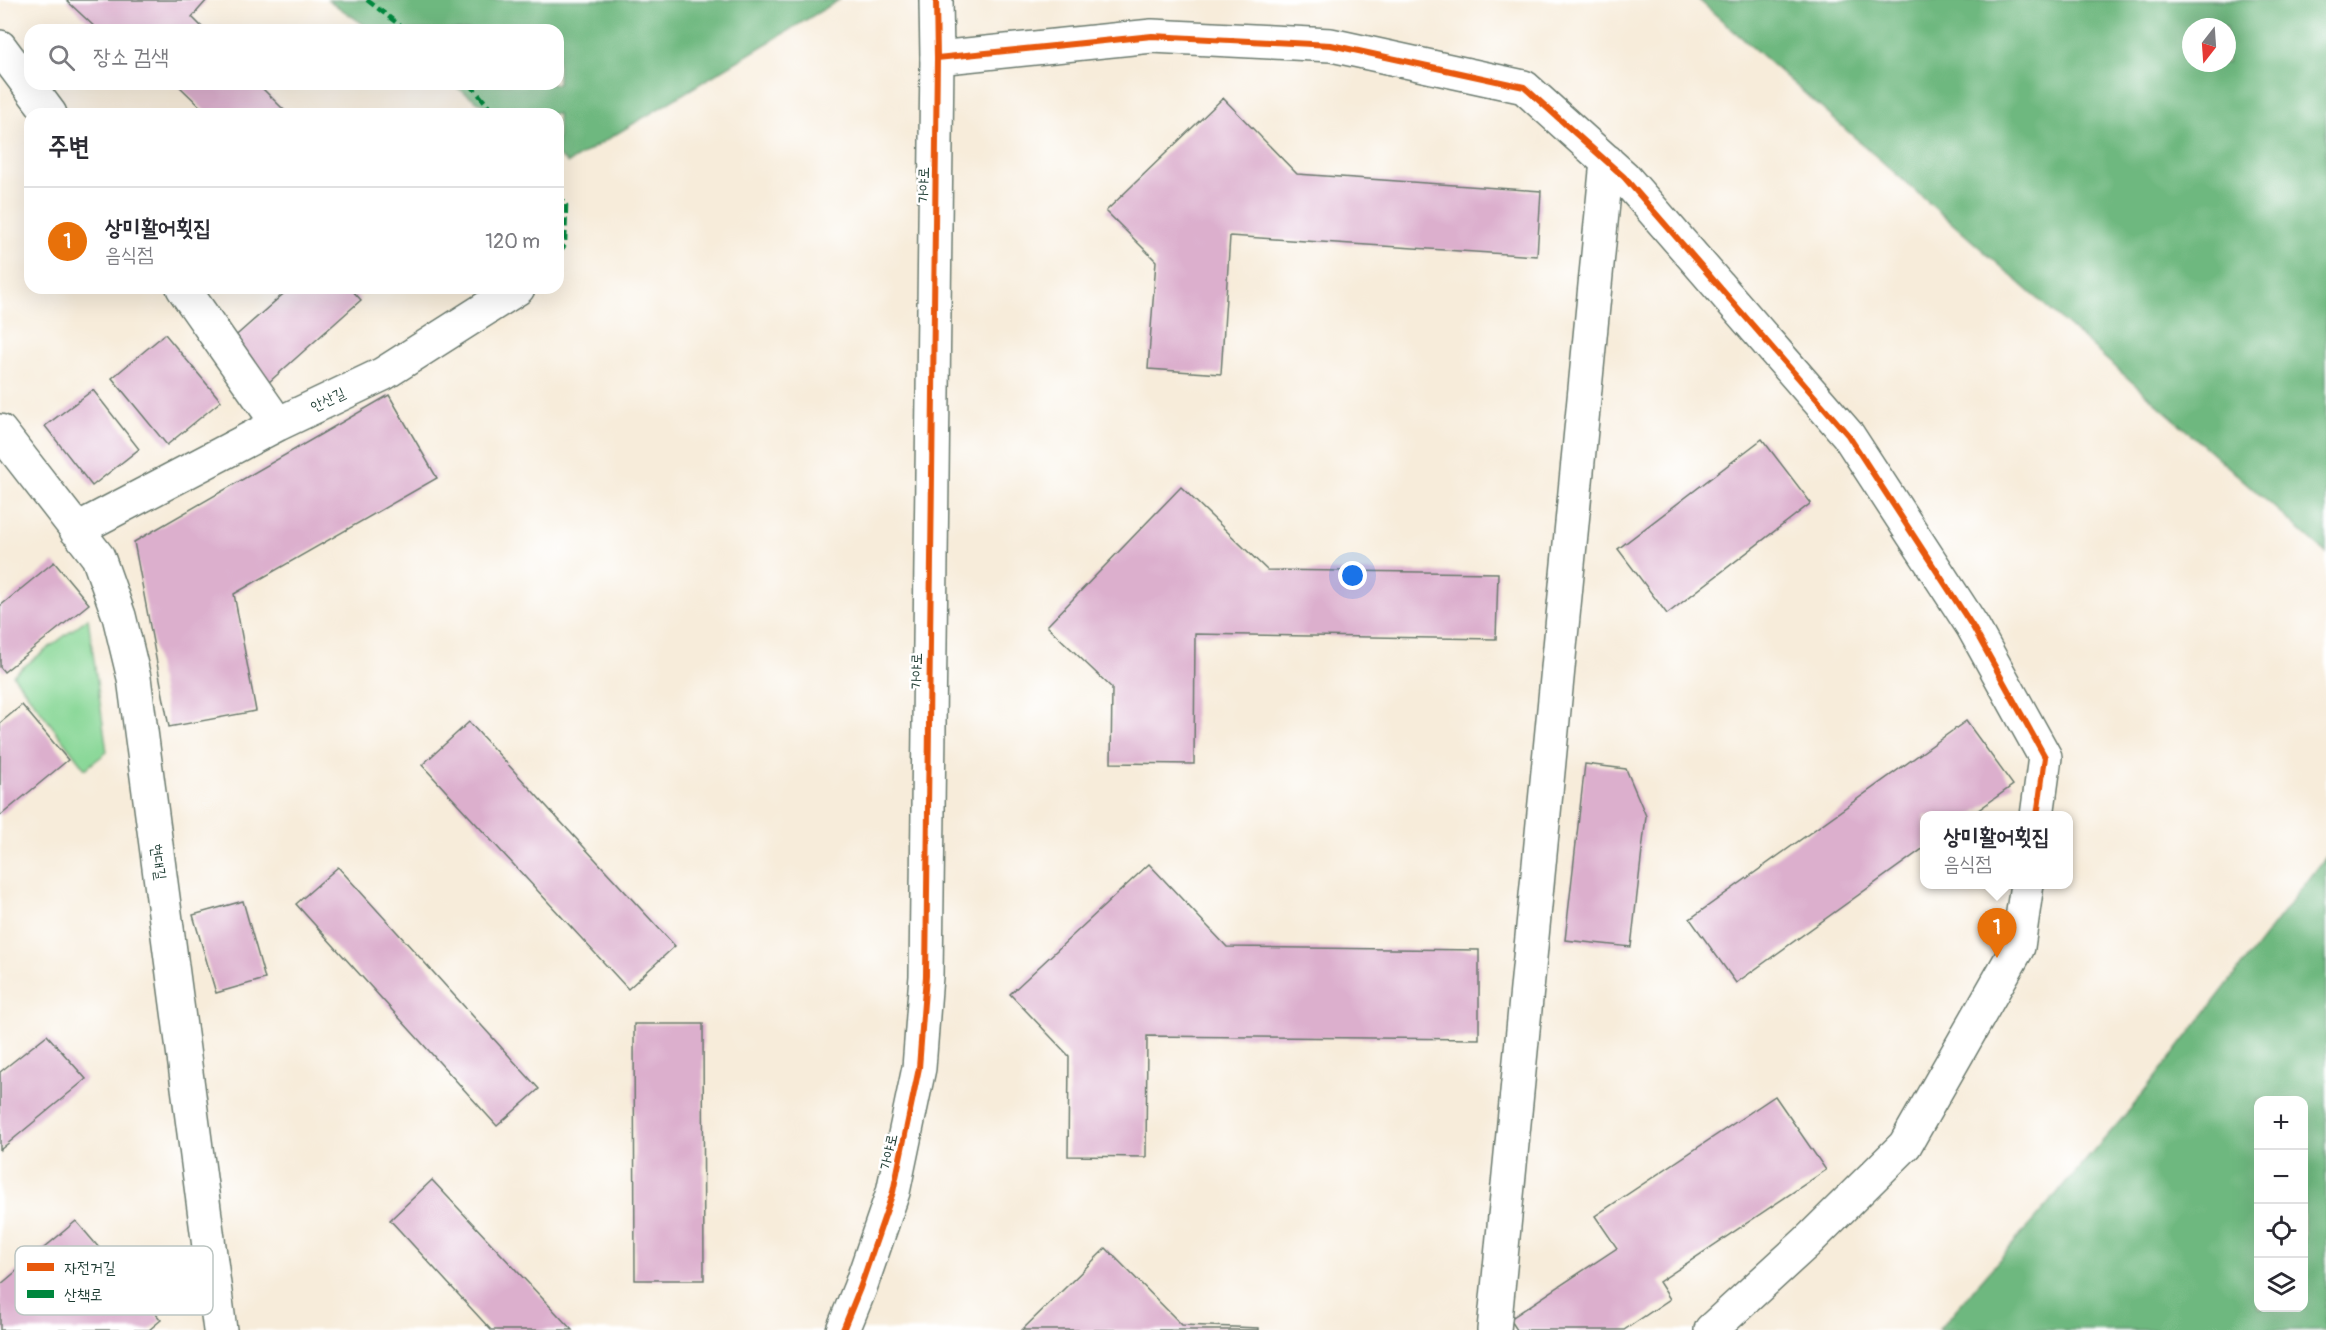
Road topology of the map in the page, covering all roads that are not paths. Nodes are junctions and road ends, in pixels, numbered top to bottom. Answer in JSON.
{"nodes":[{"id":1,"x":936,"y":0,"type":"edge"},
{"id":2,"x":0,"y":47,"type":"edge"},
{"id":3,"x":937,"y":58,"type":"junction"},
{"id":4,"x":24,"y":79,"type":"edge"},
{"id":5,"x":32,"y":90,"type":"edge"},
{"id":6,"x":46,"y":108,"type":"edge"},
{"id":7,"x":1606,"y":161,"type":"junction"},
{"id":8,"x":187,"y":294,"type":"edge"},
{"id":9,"x":509,"y":294,"type":"edge"},
{"id":10,"x":278,"y":424,"type":"junction"},
{"id":11,"x":0,"y":431,"type":"edge"},
{"id":12,"x":76,"y":530,"type":"junction"},
{"id":13,"x":2038,"y":811,"type":"edge"},
{"id":14,"x":2026,"y":889,"type":"edge"},
{"id":15,"x":209,"y":1246,"type":"edge"},
{"id":16,"x":213,"y":1277,"type":"edge"},
{"id":17,"x":220,"y":1330,"type":"edge"},
{"id":18,"x":843,"y":1330,"type":"edge"},
{"id":19,"x":1494,"y":1330,"type":"edge"},
{"id":20,"x":1711,"y":1330,"type":"edge"}],
"edges":[{"from":1,"to":3,"type":"street","name":"가야로"},
{"from":2,"to":4,"type":"street"},
{"from":3,"to":7,"type":"street"},
{"from":3,"to":18,"type":"street","name":"가야로"},
{"from":5,"to":6,"type":"street"},
{"from":7,"to":13,"type":"street"},
{"from":7,"to":19,"type":"street"},
{"from":8,"to":10,"type":"street"},
{"from":9,"to":10,"type":"street","name":"안산길"},
{"from":10,"to":12,"type":"street","name":"안산길"},
{"from":11,"to":12,"type":"street","name":"현대길"},
{"from":12,"to":15,"type":"street","name":"현대길"},
{"from":14,"to":20,"type":"street"},
{"from":16,"to":17,"type":"street","name":"현대길"}]}
